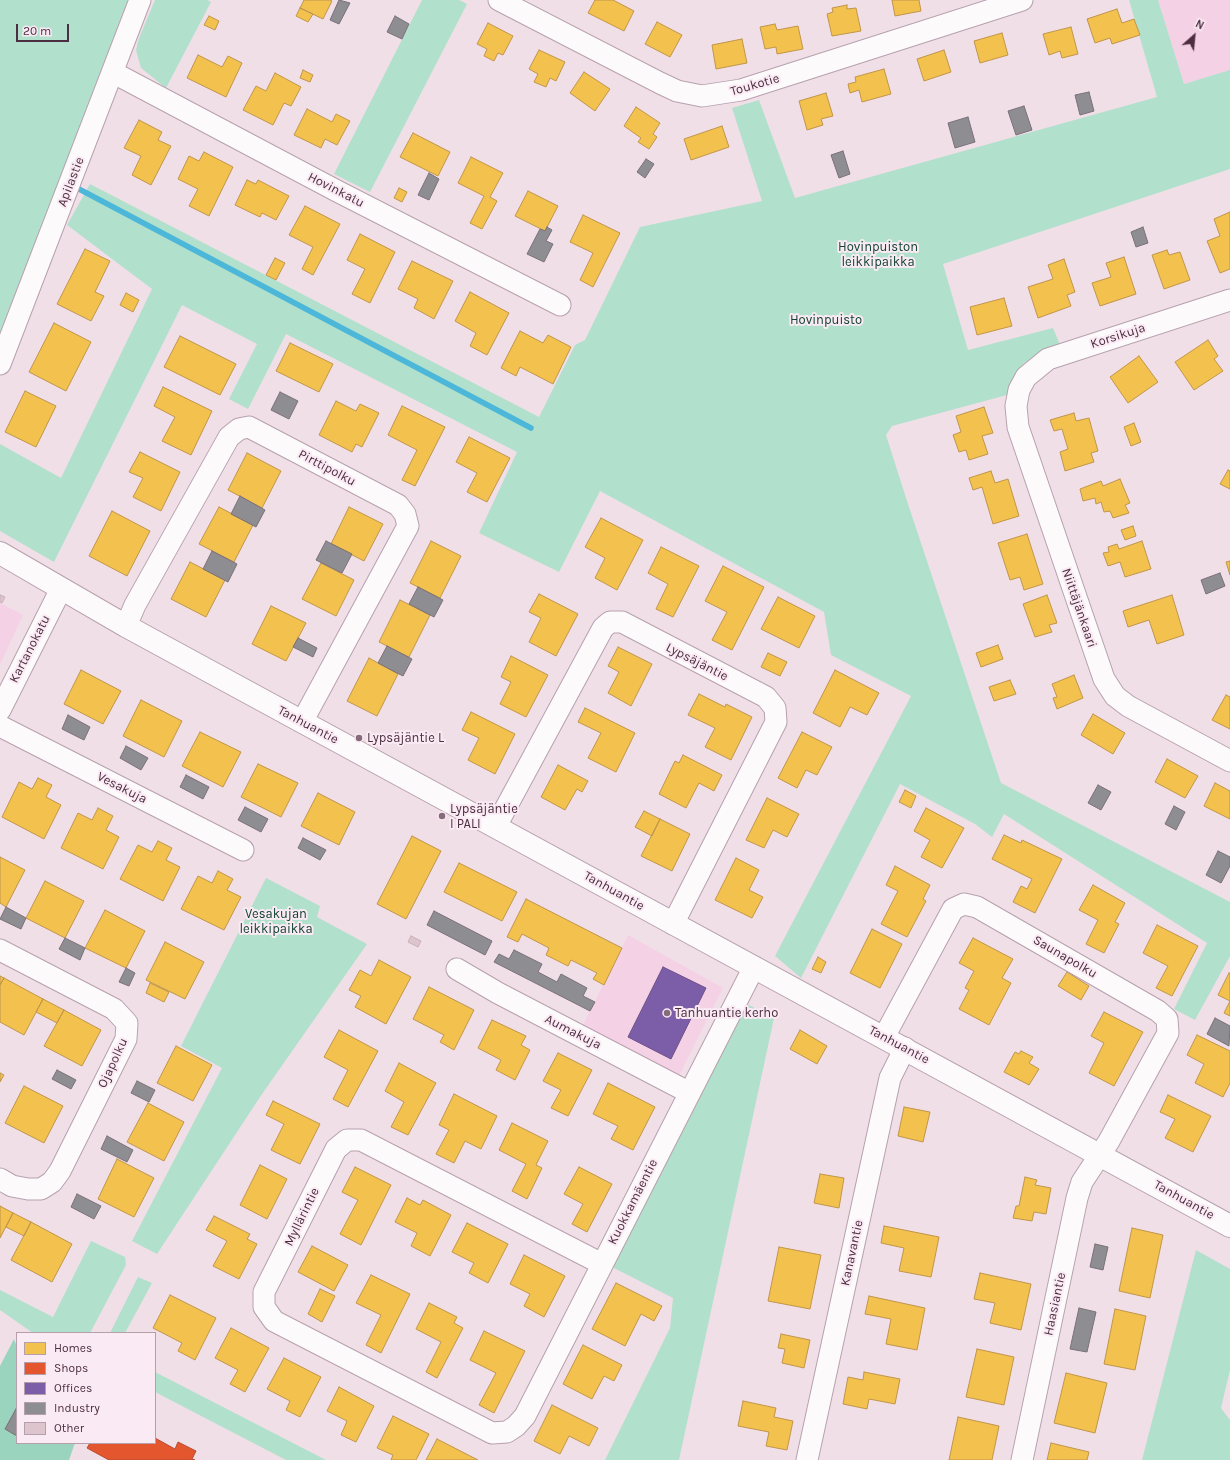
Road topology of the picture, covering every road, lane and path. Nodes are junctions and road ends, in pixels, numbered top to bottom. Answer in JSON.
{"nodes":[{"id":1,"x":140,"y":0,"type":"edge"},
{"id":2,"x":499,"y":0,"type":"edge"},
{"id":3,"x":1022,"y":0,"type":"edge"},
{"id":4,"x":114,"y":73,"type":"junction"},
{"id":5,"x":1230,"y":300,"type":"edge"},
{"id":6,"x":560,"y":305,"type":"dead end"},
{"id":7,"x":0,"y":364,"type":"edge"},
{"id":8,"x":1019,"y":390,"type":"joint"},
{"id":9,"x":0,"y":553,"type":"edge"},
{"id":10,"x":60,"y":588,"type":"junction"},
{"id":11,"x":126,"y":626,"type":"junction"},
{"id":12,"x":0,"y":710,"type":"edge"},
{"id":13,"x":302,"y":722,"type":"junction"},
{"id":14,"x":0,"y":726,"type":"edge"},
{"id":15,"x":1230,"y":761,"type":"edge"},
{"id":16,"x":496,"y":826,"type":"junction"},
{"id":17,"x":243,"y":850,"type":"dead end"},
{"id":18,"x":674,"y":924,"type":"junction"},
{"id":19,"x":0,"y":950,"type":"edge"},
{"id":20,"x":754,"y":967,"type":"junction"},
{"id":21,"x":457,"y":969,"type":"dead end"},
{"id":22,"x":884,"y":1037,"type":"junction"},
{"id":23,"x":905,"y":1048,"type":"junction"},
{"id":24,"x":690,"y":1093,"type":"junction"},
{"id":25,"x":1100,"y":1154,"type":"junction"},
{"id":26,"x":0,"y":1179,"type":"edge"},
{"id":27,"x":1230,"y":1226,"type":"edge"},
{"id":28,"x":602,"y":1264,"type":"junction"},
{"id":29,"x":507,"y":1432,"type":"joint"},
{"id":30,"x":807,"y":1460,"type":"edge"},
{"id":31,"x":1022,"y":1460,"type":"edge"}],
"edges":[{"from":1,"to":4,"type":"street","name":"Apilastie"},
{"from":2,"to":3,"type":"street","name":"Toukotie"},
{"from":4,"to":6,"type":"street","name":"Hovinkatu"},
{"from":4,"to":7,"type":"street","name":"Apilastie"},
{"from":5,"to":8,"type":"street","name":"Korsikuja"},
{"from":8,"to":15,"type":"street","name":"Niittäjänkaari"},
{"from":9,"to":10,"type":"street","name":"Tanhuantie"},
{"from":10,"to":11,"type":"street","name":"Tanhuantie"},
{"from":10,"to":12,"type":"street","name":"Kartanokatu"},
{"from":11,"to":13,"type":"street","name":"Tanhuantie"},
{"from":11,"to":13,"type":"street","name":"Pirttipolku"},
{"from":13,"to":16,"type":"street","name":"Tanhuantie"},
{"from":14,"to":17,"type":"street","name":"Vesakuja"},
{"from":16,"to":18,"type":"street","name":"Tanhuantie"},
{"from":16,"to":18,"type":"street","name":"Lypsäjäntie"},
{"from":18,"to":20,"type":"street","name":"Tanhuantie"},
{"from":19,"to":26,"type":"street","name":"Ojapolku"},
{"from":20,"to":22,"type":"street","name":"Tanhuantie"},
{"from":20,"to":24,"type":"street","name":"Kuokkamäentie"},
{"from":21,"to":24,"type":"street","name":"Aumakuja"},
{"from":22,"to":23,"type":"street","name":"Tanhuantie"},
{"from":22,"to":25,"type":"street","name":"Saunapolku"},
{"from":23,"to":25,"type":"street","name":"Tanhuantie"},
{"from":23,"to":30,"type":"street","name":"Kanavantie"},
{"from":24,"to":28,"type":"street","name":"Kuokkamäentie"},
{"from":25,"to":27,"type":"street","name":"Tanhuantie"},
{"from":25,"to":31,"type":"street","name":"Haasiantie"},
{"from":28,"to":29,"type":"street","name":"Kuokkamäentie"},
{"from":28,"to":29,"type":"street","name":"Myllärintie"}]}
